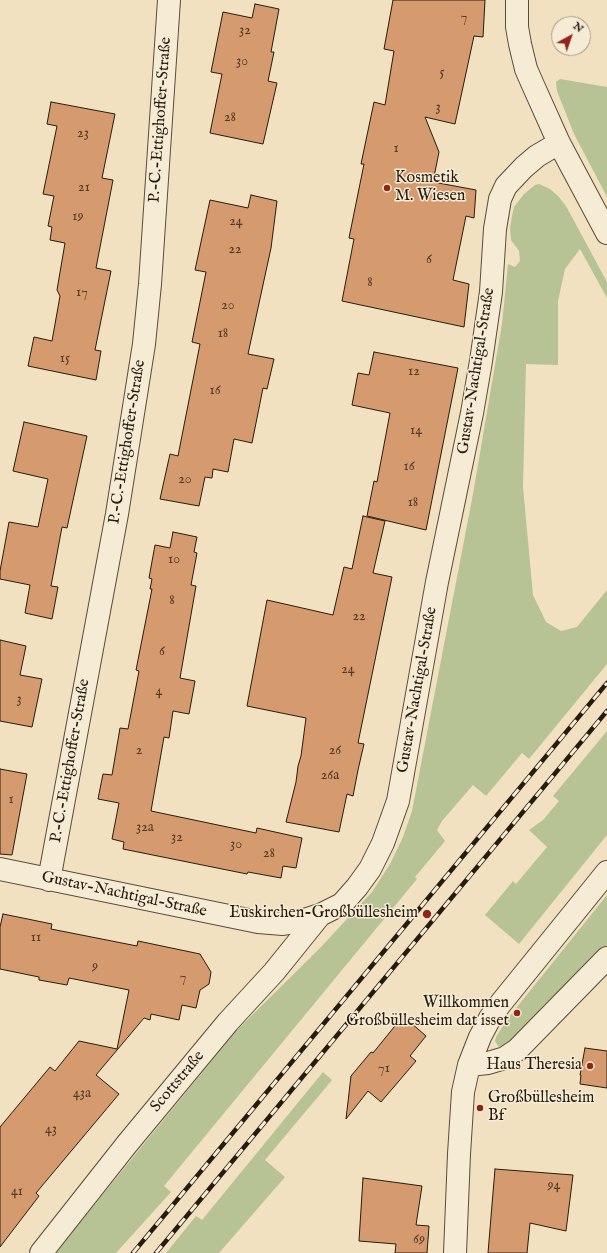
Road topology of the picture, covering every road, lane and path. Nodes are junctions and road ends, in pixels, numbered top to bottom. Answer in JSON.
{"nodes":[{"id":1,"x":169,"y":0,"type":"edge"},
{"id":2,"x":517,"y":0,"type":"edge"},
{"id":3,"x":560,"y":142,"type":"junction"},
{"id":4,"x":607,"y":233,"type":"edge"},
{"id":5,"x":0,"y":870,"type":"edge"},
{"id":6,"x":607,"y":872,"type":"edge"},
{"id":7,"x":49,"y":880,"type":"junction"},
{"id":8,"x":320,"y":915,"type":"junction"},
{"id":9,"x":607,"y":958,"type":"edge"},
{"id":10,"x":469,"y":1065,"type":"junction"},
{"id":11,"x":41,"y":1253,"type":"edge"},
{"id":12,"x":455,"y":1253,"type":"edge"}],
"edges":[{"from":1,"to":7,"type":"street","name":"P.-C.-Ettighoffer-Straße"},
{"from":2,"to":3,"type":"street"},
{"from":3,"to":4,"type":"street"},
{"from":3,"to":8,"type":"street","name":"Gustav-Nachtigal-Straße"},
{"from":5,"to":7,"type":"street","name":"Gustav-Nachtigal-Straße"},
{"from":6,"to":10,"type":"street"},
{"from":7,"to":8,"type":"street","name":"Gustav-Nachtigal-Straße"},
{"from":8,"to":11,"type":"street","name":"Scottstraße"},
{"from":9,"to":10,"type":"street"},
{"from":10,"to":12,"type":"street"}]}
